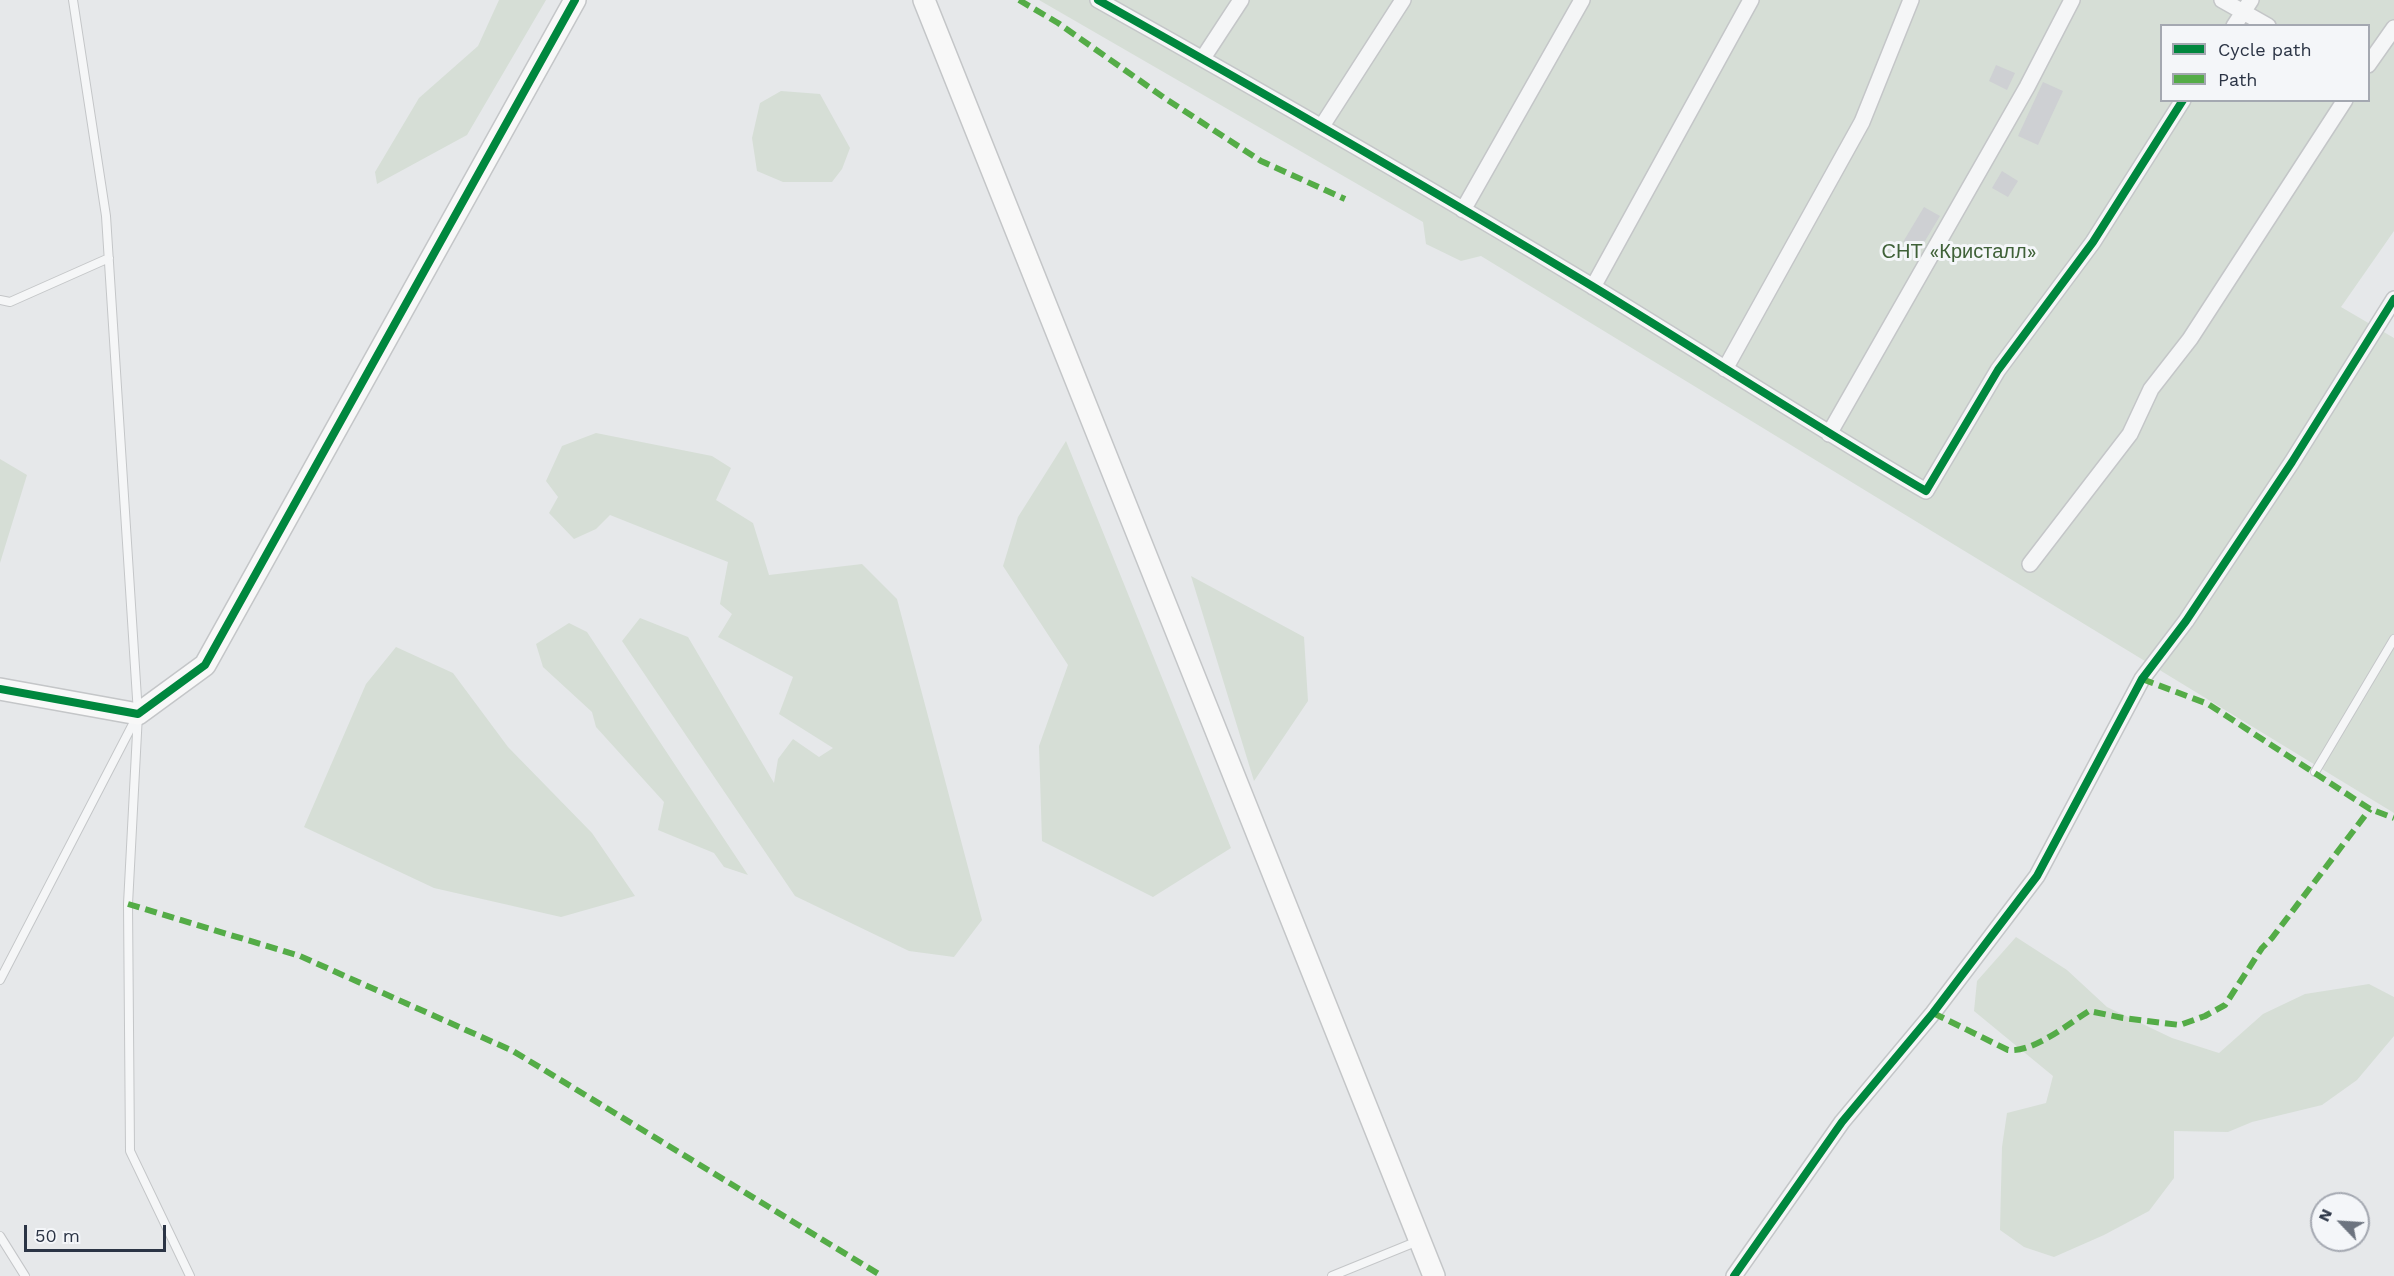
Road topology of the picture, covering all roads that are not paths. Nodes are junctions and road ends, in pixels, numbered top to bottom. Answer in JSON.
{"nodes":[{"id":1,"x":73,"y":0,"type":"edge"},
{"id":2,"x":575,"y":0,"type":"edge"},
{"id":3,"x":924,"y":0,"type":"edge"},
{"id":4,"x":1098,"y":0,"type":"edge"},
{"id":5,"x":1241,"y":0,"type":"edge"},
{"id":6,"x":1403,"y":0,"type":"edge"},
{"id":7,"x":1582,"y":0,"type":"edge"},
{"id":8,"x":1751,"y":0,"type":"edge"},
{"id":9,"x":1911,"y":0,"type":"edge"},
{"id":10,"x":2072,"y":0,"type":"edge"},
{"id":11,"x":2222,"y":0,"type":"edge"},
{"id":12,"x":2247,"y":6,"type":"edge"},
{"id":13,"x":2235,"y":24,"type":"edge"},
{"id":14,"x":2266,"y":24,"type":"edge"},
{"id":15,"x":2394,"y":28,"type":"edge"},
{"id":16,"x":1203,"y":58,"type":"junction"},
{"id":17,"x":2370,"y":62,"type":"edge"},
{"id":18,"x":2182,"y":102,"type":"edge"},
{"id":19,"x":2344,"y":102,"type":"edge"},
{"id":20,"x":1322,"y":126,"type":"junction"},
{"id":21,"x":1463,"y":210,"type":"junction"},
{"id":22,"x":108,"y":258,"type":"junction"},
{"id":23,"x":1593,"y":287,"type":"junction"},
{"id":24,"x":2394,"y":299,"type":"edge"},
{"id":25,"x":0,"y":300,"type":"edge"},
{"id":26,"x":1725,"y":369,"type":"junction"},
{"id":27,"x":1829,"y":434,"type":"junction"},
{"id":28,"x":2030,"y":564,"type":"dead end"},
{"id":29,"x":2394,"y":639,"type":"edge"},
{"id":30,"x":0,"y":689,"type":"edge"},
{"id":31,"x":138,"y":714,"type":"junction"},
{"id":32,"x":2315,"y":772,"type":"dead end"},
{"id":33,"x":0,"y":980,"type":"edge"},
{"id":34,"x":0,"y":1236,"type":"edge"},
{"id":35,"x":1420,"y":1240,"type":"junction"},
{"id":36,"x":25,"y":1276,"type":"edge"},
{"id":37,"x":190,"y":1276,"type":"edge"},
{"id":38,"x":1332,"y":1276,"type":"edge"},
{"id":39,"x":1434,"y":1276,"type":"edge"},
{"id":40,"x":1734,"y":1276,"type":"edge"}],
"edges":[{"from":1,"to":22,"type":"lane"},
{"from":2,"to":31,"type":"main road"},
{"from":3,"to":35,"type":"main road"},
{"from":4,"to":16,"type":"street"},
{"from":5,"to":16,"type":"street"},
{"from":6,"to":20,"type":"street"},
{"from":7,"to":21,"type":"street"},
{"from":8,"to":23,"type":"street"},
{"from":9,"to":26,"type":"street"},
{"from":10,"to":27,"type":"street"},
{"from":11,"to":12,"type":"street"},
{"from":12,"to":13,"type":"street"},
{"from":12,"to":14,"type":"street"},
{"from":15,"to":17,"type":"street"},
{"from":16,"to":20,"type":"street"},
{"from":18,"to":27,"type":"street"},
{"from":19,"to":28,"type":"street"},
{"from":20,"to":21,"type":"street"},
{"from":21,"to":23,"type":"street"},
{"from":22,"to":25,"type":"lane"},
{"from":22,"to":31,"type":"lane"},
{"from":23,"to":26,"type":"street"},
{"from":24,"to":40,"type":"street"},
{"from":26,"to":27,"type":"street"},
{"from":29,"to":32,"type":"lane"},
{"from":30,"to":31,"type":"main road"},
{"from":31,"to":33,"type":"lane"},
{"from":31,"to":37,"type":"lane"},
{"from":34,"to":36,"type":"lane"},
{"from":35,"to":38,"type":"lane"},
{"from":35,"to":39,"type":"main road"}]}
